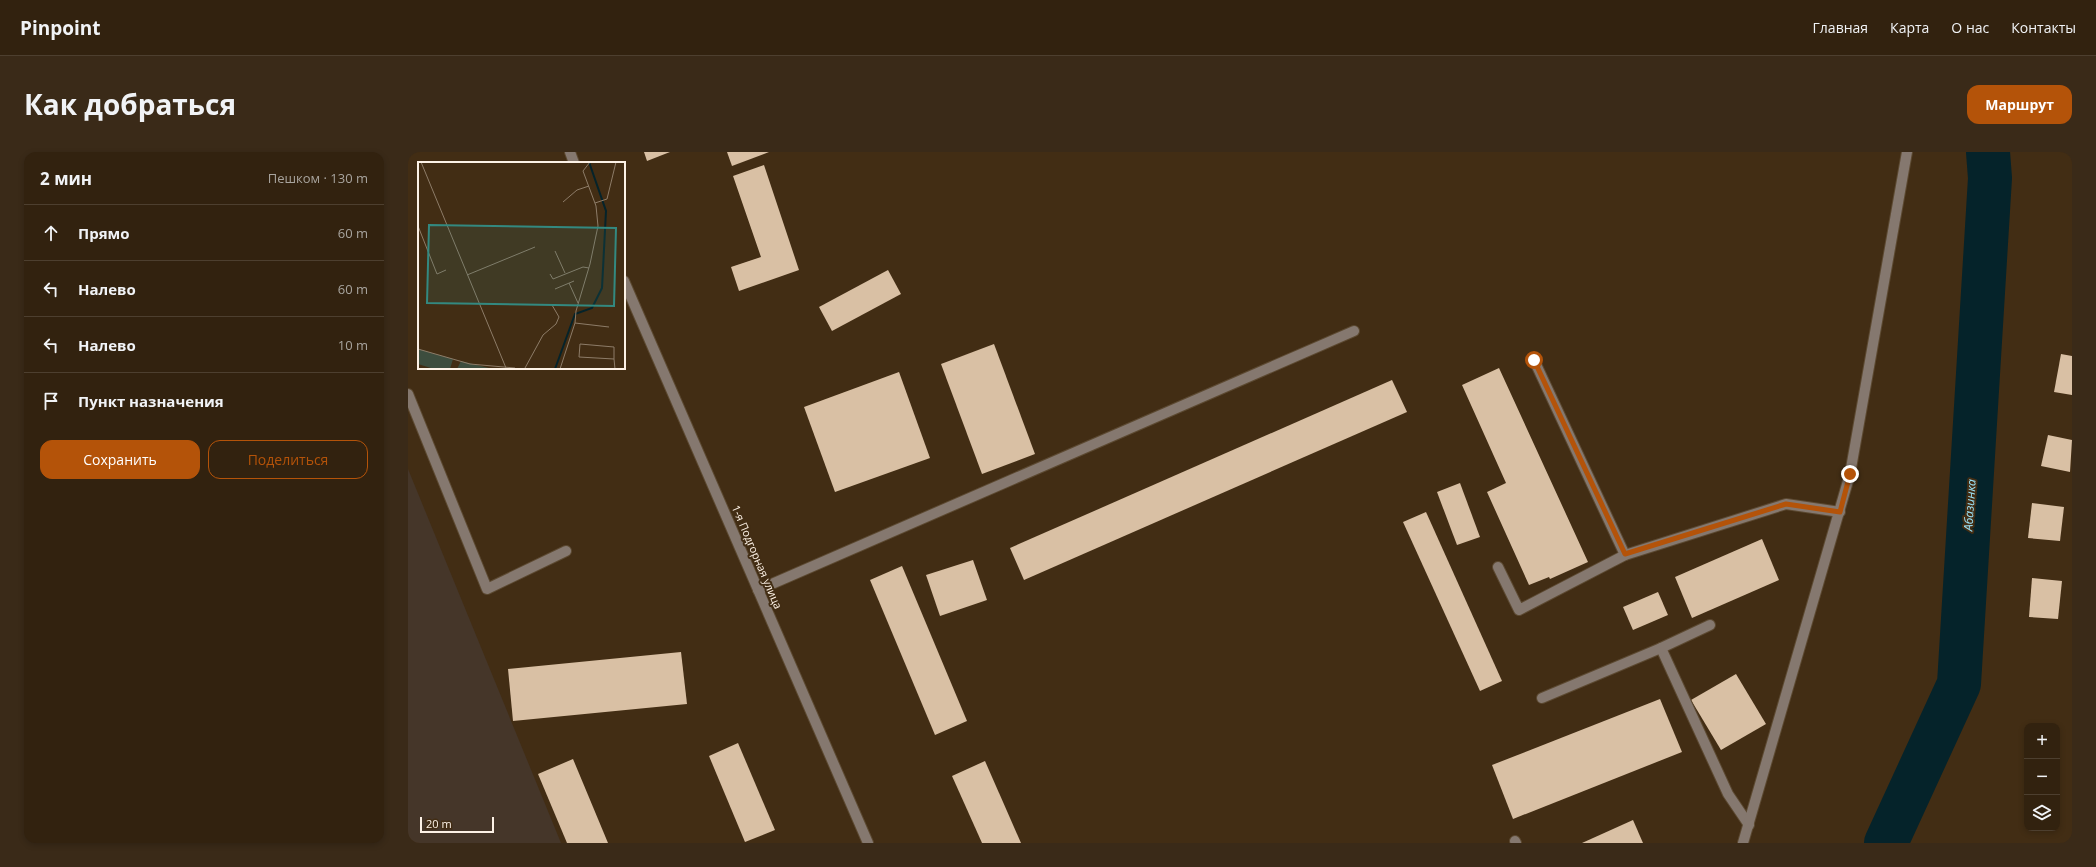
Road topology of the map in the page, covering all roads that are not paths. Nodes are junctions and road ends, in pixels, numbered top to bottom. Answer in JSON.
{"nodes":[{"id":1,"x":570,"y":152,"type":"edge"},
{"id":2,"x":1907,"y":152,"type":"edge"},
{"id":3,"x":574,"y":162,"type":"edge"},
{"id":4,"x":625,"y":283,"type":"edge"},
{"id":5,"x":1354,"y":331,"type":"dead end"},
{"id":6,"x":1534,"y":360,"type":"dead end"},
{"id":7,"x":408,"y":394,"type":"edge"},
{"id":8,"x":1840,"y":512,"type":"junction"},
{"id":9,"x":566,"y":551,"type":"dead end"},
{"id":10,"x":1625,"y":554,"type":"junction"},
{"id":11,"x":1498,"y":567,"type":"dead end"},
{"id":12,"x":758,"y":590,"type":"junction"},
{"id":13,"x":1710,"y":625,"type":"dead end"},
{"id":14,"x":1661,"y":648,"type":"junction"},
{"id":15,"x":1542,"y":698,"type":"dead end"},
{"id":16,"x":1749,"y":825,"type":"junction"},
{"id":17,"x":868,"y":843,"type":"edge"},
{"id":18,"x":1743,"y":843,"type":"edge"}],
"edges":[{"from":1,"to":3,"type":"street"},
{"from":2,"to":8,"type":"street"},
{"from":4,"to":12,"type":"street","name":"1-я Подгорная улица"},
{"from":5,"to":12,"type":"street"},
{"from":6,"to":10,"type":"street"},
{"from":7,"to":9,"type":"street"},
{"from":8,"to":10,"type":"street"},
{"from":8,"to":16,"type":"street"},
{"from":10,"to":11,"type":"street"},
{"from":12,"to":17,"type":"street","name":"1-я Подгорная улица"},
{"from":13,"to":14,"type":"street"},
{"from":14,"to":15,"type":"street"},
{"from":14,"to":16,"type":"street"},
{"from":16,"to":18,"type":"street"}]}
